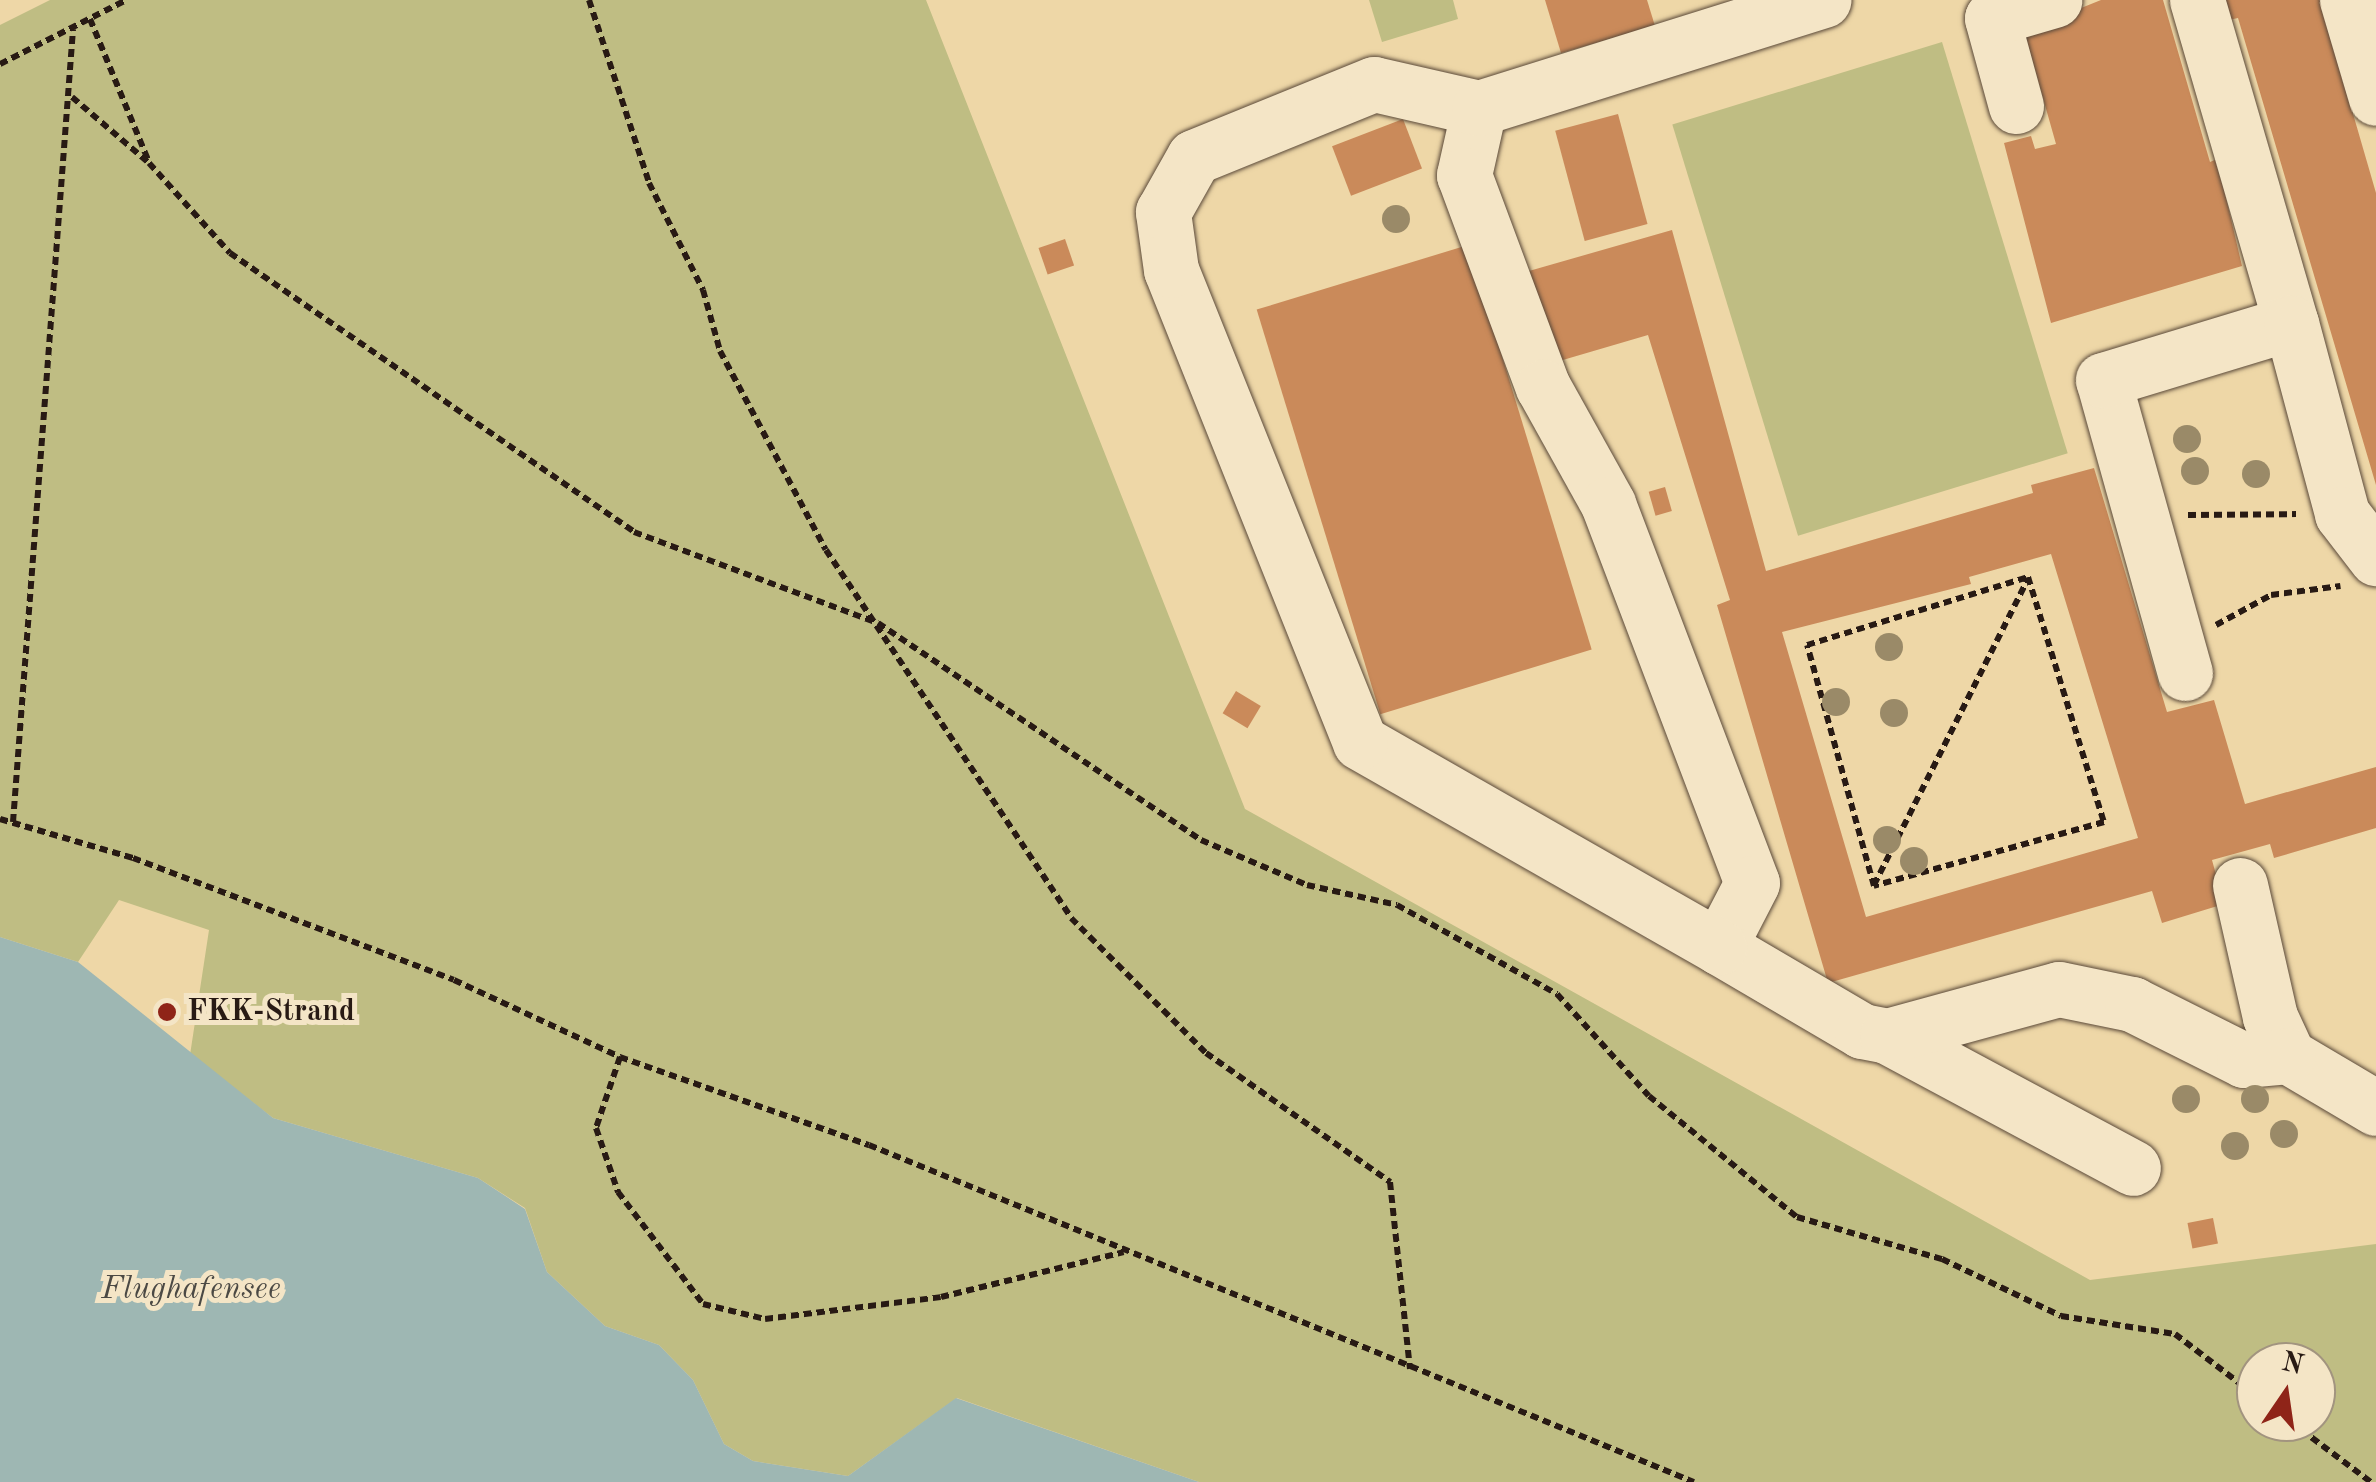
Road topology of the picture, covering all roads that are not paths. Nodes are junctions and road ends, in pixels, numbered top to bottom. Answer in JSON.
{"nodes":[{"id":1,"x":1823,"y":0,"type":"edge"},
{"id":2,"x":2054,"y":0,"type":"edge"},
{"id":3,"x":2197,"y":0,"type":"edge"},
{"id":4,"x":2347,"y":0,"type":"edge"},
{"id":5,"x":2376,"y":98,"type":"edge"},
{"id":6,"x":2016,"y":106,"type":"dead end"},
{"id":7,"x":1479,"y":108,"type":"junction"},
{"id":8,"x":2291,"y":323,"type":"junction"},
{"id":9,"x":2366,"y":570,"type":"edge"},
{"id":10,"x":2183,"y":664,"type":"road end"},
{"id":11,"x":2240,"y":885,"type":"dead end"},
{"id":12,"x":1719,"y":947,"type":"junction"},
{"id":13,"x":1887,"y":1036,"type":"junction"},
{"id":14,"x":2288,"y":1056,"type":"junction"},
{"id":15,"x":2376,"y":1108,"type":"edge"},
{"id":16,"x":2133,"y":1168,"type":"dead end"}],
"edges":[{"from":1,"to":7,"type":"lane"},
{"from":2,"to":6,"type":"lane"},
{"from":3,"to":8,"type":"lane"},
{"from":4,"to":5,"type":"lane"},
{"from":7,"to":12,"type":"lane"},
{"from":7,"to":12,"type":"lane"},
{"from":8,"to":9,"type":"lane"},
{"from":8,"to":10,"type":"lane"},
{"from":11,"to":14,"type":"lane"},
{"from":12,"to":13,"type":"lane"},
{"from":13,"to":14,"type":"lane"},
{"from":13,"to":16,"type":"lane"},
{"from":14,"to":15,"type":"lane"}]}
